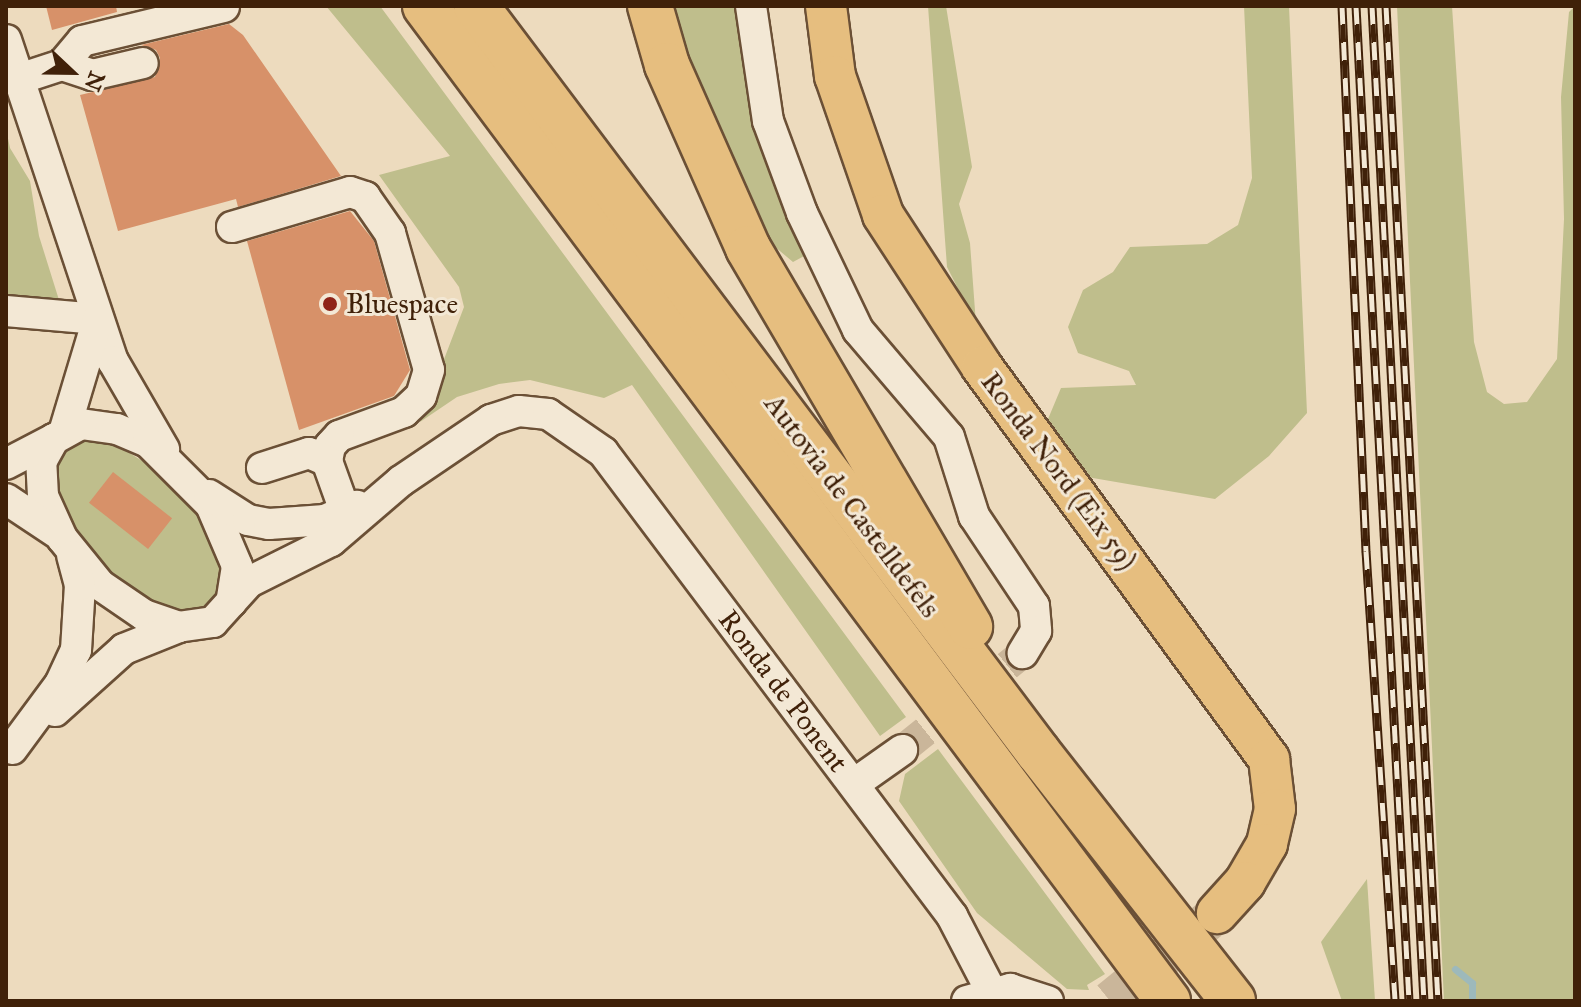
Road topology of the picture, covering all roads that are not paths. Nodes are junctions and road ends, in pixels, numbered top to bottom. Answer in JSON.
{"nodes":[{"id":1,"x":404,"y":6,"type":"edge"},
{"id":2,"x":425,"y":6,"type":"edge"},
{"id":3,"x":476,"y":6,"type":"edge"},
{"id":4,"x":650,"y":6,"type":"edge"},
{"id":5,"x":751,"y":6,"type":"edge"},
{"id":6,"x":826,"y":6,"type":"edge"},
{"id":7,"x":224,"y":7,"type":"edge"},
{"id":8,"x":6,"y":40,"type":"edge"},
{"id":9,"x":143,"y":63,"type":"dead end"},
{"id":10,"x":62,"y":65,"type":"junction"},
{"id":11,"x":19,"y":79,"type":"junction"},
{"id":12,"x":530,"y":147,"type":"junction"},
{"id":13,"x":232,"y":227,"type":"dead end"},
{"id":14,"x":6,"y":311,"type":"edge"},
{"id":15,"x":98,"y":319,"type":"junction"},
{"id":16,"x":59,"y":434,"type":"junction"},
{"id":17,"x":327,"y":461,"type":"junction"},
{"id":18,"x":174,"y":463,"type":"junction"},
{"id":19,"x":6,"y":464,"type":"edge"},
{"id":20,"x":262,"y":468,"type":"dead end"},
{"id":21,"x":401,"y":481,"type":"junction"},
{"id":22,"x":196,"y":485,"type":"junction"},
{"id":23,"x":6,"y":499,"type":"edge"},
{"id":24,"x":345,"y":511,"type":"junction"},
{"id":25,"x":66,"y":545,"type":"junction"},
{"id":26,"x":231,"y":602,"type":"junction"},
{"id":27,"x":179,"y":627,"type":"junction"},
{"id":28,"x":1023,"y":653,"type":"tunnel mouth"},
{"id":29,"x":902,"y":750,"type":"tunnel mouth"},
{"id":30,"x":9,"y":752,"type":"edge"},
{"id":31,"x":1038,"y":752,"type":"junction"},
{"id":32,"x":854,"y":784,"type":"junction"},
{"id":33,"x":1217,"y":913,"type":"tunnel mouth"},
{"id":34,"x":979,"y":996,"type":"edge"},
{"id":35,"x":1048,"y":1001,"type":"edge"},
{"id":36,"x":1168,"y":1001,"type":"edge"},
{"id":37,"x":1233,"y":1001,"type":"edge"}],
"edges":[{"from":1,"to":12,"type":"highway"},
{"from":2,"to":12,"type":"highway","name":"Autovia de Castelldefels"},
{"from":3,"to":31,"type":"highway","name":"Autovia de Castelldefels"},
{"from":4,"to":31,"type":"highway"},
{"from":5,"to":28,"type":"street"},
{"from":6,"to":33,"type":"main road","name":"Ronda Nord (Eix 59)"},
{"from":7,"to":10,"type":"street"},
{"from":8,"to":11,"type":"street"},
{"from":9,"to":10,"type":"street"},
{"from":10,"to":11,"type":"street"},
{"from":11,"to":15,"type":"street"},
{"from":12,"to":36,"type":"highway","name":"Autovia de Castelldefels"},
{"from":13,"to":17,"type":"street"},
{"from":14,"to":15,"type":"street"},
{"from":15,"to":16,"type":"street"},
{"from":15,"to":18,"type":"street"},
{"from":16,"to":18,"type":"street"},
{"from":16,"to":19,"type":"street"},
{"from":16,"to":25,"type":"street"},
{"from":17,"to":20,"type":"street"},
{"from":17,"to":24,"type":"street"},
{"from":18,"to":22,"type":"street"},
{"from":21,"to":24,"type":"street"},
{"from":21,"to":26,"type":"street"},
{"from":21,"to":32,"type":"street","name":"Ronda de Ponent"},
{"from":22,"to":24,"type":"street"},
{"from":22,"to":26,"type":"street"},
{"from":23,"to":25,"type":"street"},
{"from":25,"to":27,"type":"street"},
{"from":25,"to":30,"type":"street"},
{"from":26,"to":27,"type":"street"},
{"from":27,"to":30,"type":"street"},
{"from":29,"to":32,"type":"street"},
{"from":31,"to":37,"type":"highway","name":"Autovia de Castelldefels"},
{"from":32,"to":34,"type":"street","name":"Ronda de Ponent"},
{"from":34,"to":35,"type":"street"}]}
